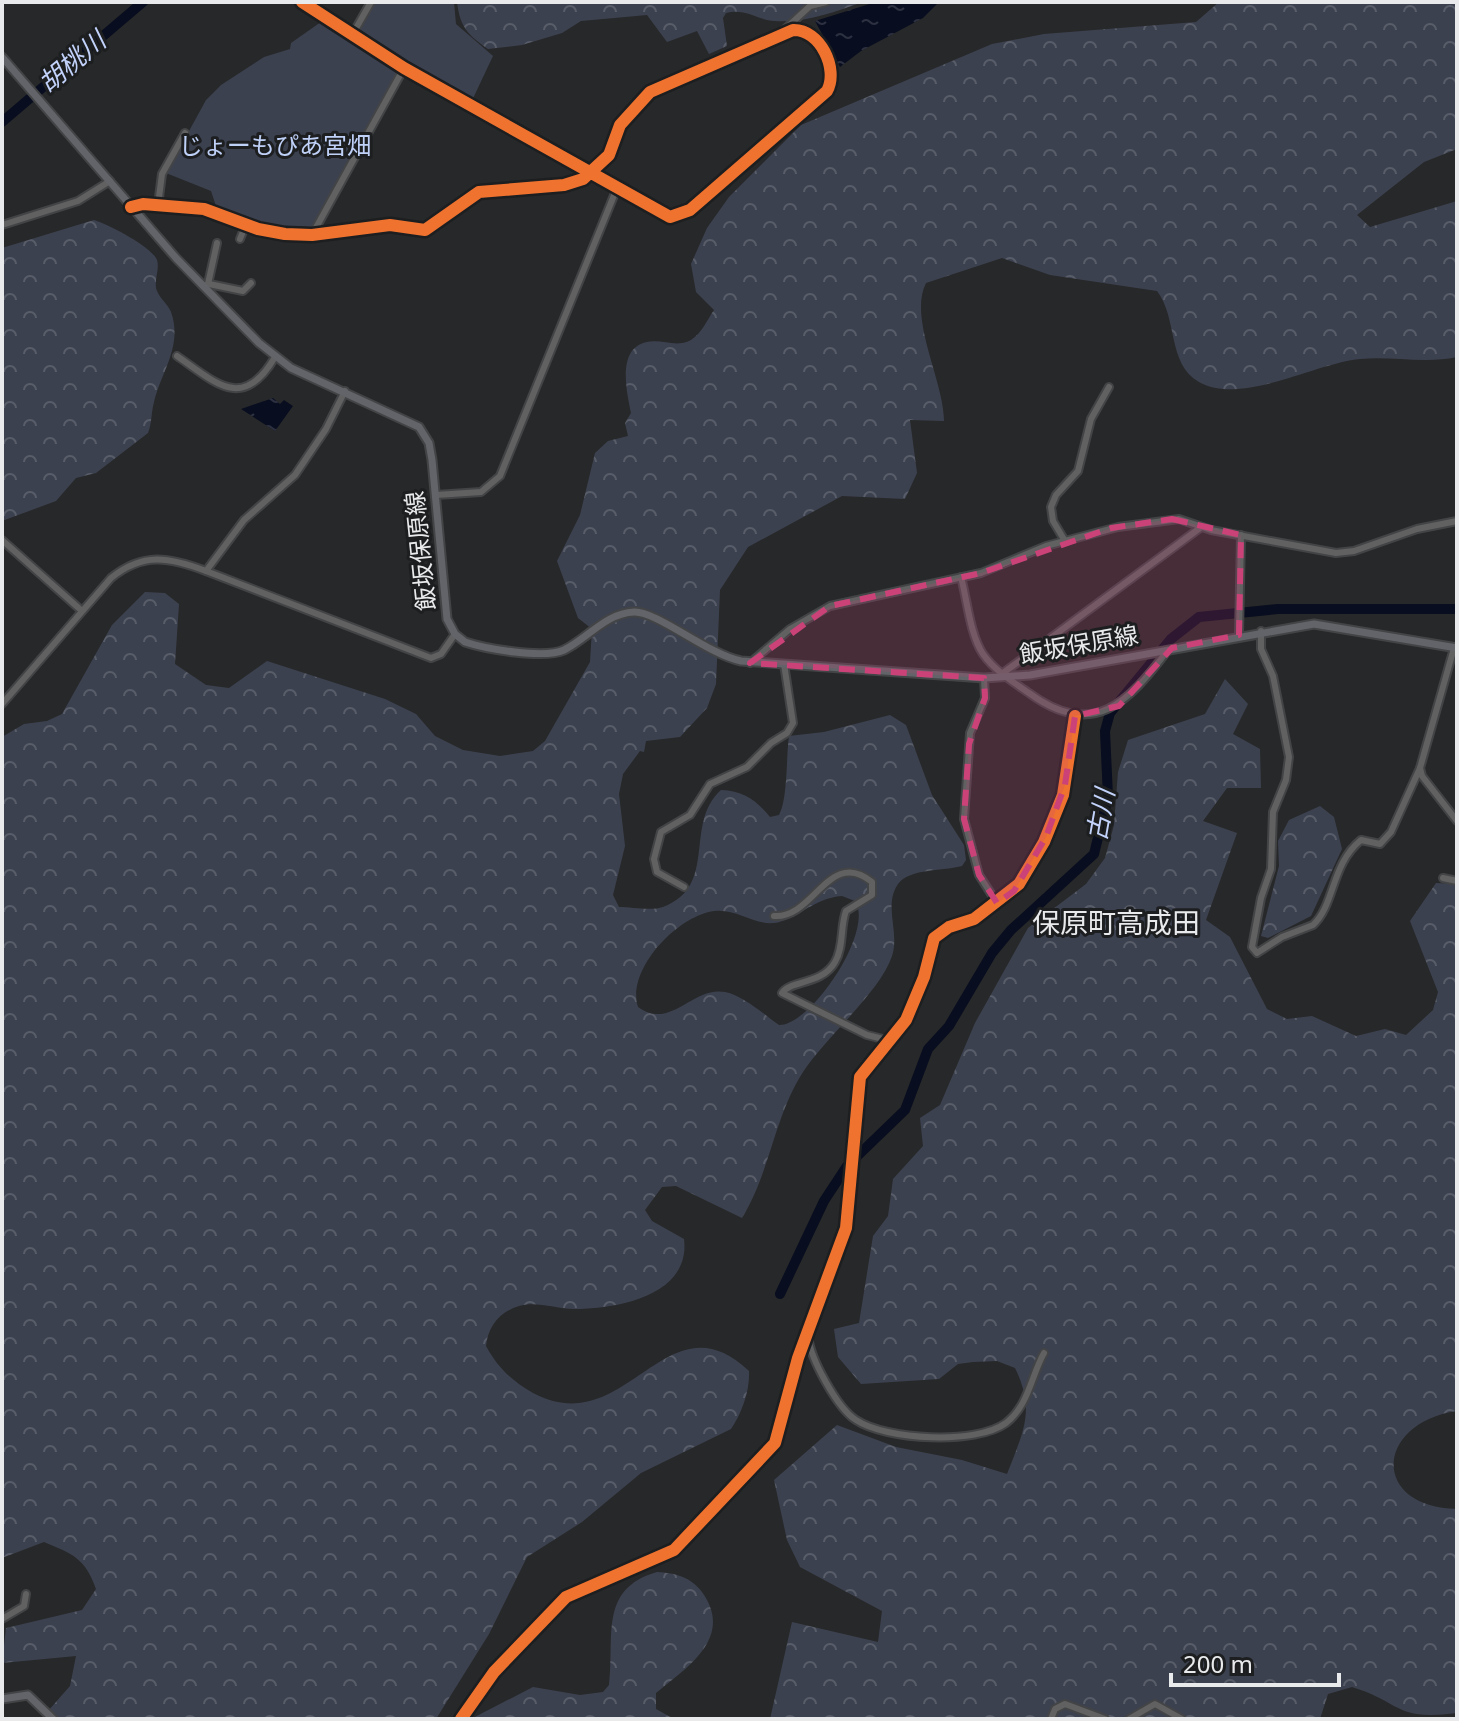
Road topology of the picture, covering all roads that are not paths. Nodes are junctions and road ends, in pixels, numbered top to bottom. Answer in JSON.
{"nodes":[{"id":1,"x":302,"y":2,"type":"edge"},
{"id":2,"x":371,"y":2,"type":"edge"},
{"id":3,"x":826,"y":2,"type":"edge"},
{"id":4,"x":779,"y":36,"type":"junction"},
{"id":5,"x":351,"y":37,"type":"junction"},
{"id":6,"x":2,"y":57,"type":"edge"},
{"id":7,"x":404,"y":68,"type":"junction"},
{"id":8,"x":185,"y":133,"type":"dead end"},
{"id":9,"x":589,"y":173,"type":"junction"},
{"id":10,"x":110,"y":181,"type":"junction"},
{"id":11,"x":617,"y":188,"type":"junction"},
{"id":12,"x":158,"y":205,"type":"junction"},
{"id":13,"x":131,"y":207,"type":"junction"},
{"id":14,"x":246,"y":224,"type":"junction"},
{"id":15,"x":2,"y":225,"type":"edge"},
{"id":16,"x":312,"y":235,"type":"junction"},
{"id":17,"x":240,"y":239,"type":"dead end"},
{"id":18,"x":217,"y":243,"type":"dead end"},
{"id":19,"x":251,"y":283,"type":"dead end"},
{"id":20,"x":206,"y":285,"type":"junction"},
{"id":21,"x":177,"y":356,"type":"dead end"},
{"id":22,"x":275,"y":357,"type":"junction"},
{"id":23,"x":1109,"y":387,"type":"dead end"},
{"id":24,"x":345,"y":391,"type":"junction"},
{"id":25,"x":436,"y":495,"type":"junction"},
{"id":26,"x":1457,"y":521,"type":"edge"},
{"id":27,"x":1200,"y":528,"type":"junction"},
{"id":28,"x":1241,"y":535,"type":"junction"},
{"id":29,"x":2,"y":540,"type":"edge"},
{"id":30,"x":1065,"y":541,"type":"junction"},
{"id":31,"x":206,"y":571,"type":"junction"},
{"id":32,"x":961,"y":577,"type":"junction"},
{"id":33,"x":82,"y":611,"type":"junction"},
{"id":34,"x":1261,"y":631,"type":"junction"},
{"id":35,"x":455,"y":634,"type":"junction"},
{"id":36,"x":1239,"y":635,"type":"junction"},
{"id":37,"x":1456,"y":648,"type":"edge"},
{"id":38,"x":1167,"y":649,"type":"junction"},
{"id":39,"x":750,"y":663,"type":"junction"},
{"id":40,"x":784,"y":664,"type":"junction"},
{"id":41,"x":1005,"y":676,"type":"junction"},
{"id":42,"x":984,"y":678,"type":"junction"},
{"id":43,"x":2,"y":704,"type":"edge"},
{"id":44,"x":1075,"y":716,"type":"junction"},
{"id":45,"x":1420,"y":768,"type":"junction"},
{"id":46,"x":1457,"y":821,"type":"edge"},
{"id":47,"x":1443,"y":878,"type":"dead end"},
{"id":48,"x":1457,"y":881,"type":"edge"},
{"id":49,"x":684,"y":887,"type":"dead end"},
{"id":50,"x":997,"y":903,"type":"junction"},
{"id":51,"x":774,"y":916,"type":"dead end"},
{"id":52,"x":891,"y":1041,"type":"junction"},
{"id":53,"x":808,"y":1336,"type":"junction"},
{"id":54,"x":1044,"y":1353,"type":"dead end"},
{"id":55,"x":26,"y":1594,"type":"dead end"},
{"id":56,"x":2,"y":1619,"type":"edge"},
{"id":57,"x":2,"y":1699,"type":"edge"},
{"id":58,"x":53,"y":1719,"type":"edge"},
{"id":59,"x":461,"y":1719,"type":"edge"},
{"id":60,"x":1051,"y":1719,"type":"edge"},
{"id":61,"x":1105,"y":1719,"type":"edge"},
{"id":62,"x":1129,"y":1719,"type":"edge"},
{"id":63,"x":1182,"y":1719,"type":"edge"}],
"edges":[{"from":1,"to":5,"type":"street"},
{"from":2,"to":5,"type":"street"},
{"from":3,"to":4,"type":"street"},
{"from":4,"to":9,"type":"street"},
{"from":4,"to":11,"type":"street"},
{"from":5,"to":7,"type":"street"},
{"from":6,"to":10,"type":"main road","name":"飯坂保原線"},
{"from":7,"to":9,"type":"street"},
{"from":7,"to":16,"type":"street"},
{"from":8,"to":12,"type":"street"},
{"from":9,"to":11,"type":"street"},
{"from":9,"to":16,"type":"street"},
{"from":10,"to":13,"type":"main road","name":"飯坂保原線"},
{"from":10,"to":15,"type":"street"},
{"from":11,"to":25,"type":"street"},
{"from":12,"to":13,"type":"street"},
{"from":12,"to":14,"type":"street"},
{"from":13,"to":20,"type":"main road","name":"飯坂保原線"},
{"from":14,"to":16,"type":"street"},
{"from":14,"to":17,"type":"street"},
{"from":18,"to":20,"type":"street"},
{"from":19,"to":20,"type":"street"},
{"from":20,"to":22,"type":"main road","name":"飯坂保原線"},
{"from":21,"to":22,"type":"street"},
{"from":22,"to":24,"type":"main road","name":"飯坂保原線"},
{"from":23,"to":30,"type":"street"},
{"from":24,"to":25,"type":"main road","name":"飯坂保原線"},
{"from":24,"to":31,"type":"street"},
{"from":25,"to":35,"type":"main road","name":"飯坂保原線"},
{"from":26,"to":28,"type":"street"},
{"from":27,"to":28,"type":"street"},
{"from":27,"to":30,"type":"street"},
{"from":27,"to":41,"type":"street"},
{"from":28,"to":36,"type":"street"},
{"from":29,"to":33,"type":"street"},
{"from":30,"to":32,"type":"street"},
{"from":31,"to":33,"type":"street"},
{"from":31,"to":35,"type":"street"},
{"from":32,"to":39,"type":"street"},
{"from":32,"to":41,"type":"street"},
{"from":33,"to":43,"type":"street"},
{"from":34,"to":36,"type":"main road","name":"飯坂保原線"},
{"from":34,"to":37,"type":"main road","name":"飯坂保原線"},
{"from":34,"to":45,"type":"street"},
{"from":35,"to":39,"type":"main road","name":"飯坂保原線"},
{"from":36,"to":38,"type":"main road","name":"飯坂保原線"},
{"from":37,"to":45,"type":"street"},
{"from":38,"to":41,"type":"main road","name":"飯坂保原線"},
{"from":38,"to":44,"type":"street"},
{"from":39,"to":40,"type":"main road","name":"飯坂保原線"},
{"from":40,"to":42,"type":"main road","name":"飯坂保原線"},
{"from":40,"to":49,"type":"street"},
{"from":41,"to":42,"type":"main road","name":"飯坂保原線"},
{"from":41,"to":44,"type":"street"},
{"from":42,"to":50,"type":"street"},
{"from":44,"to":50,"type":"street"},
{"from":45,"to":46,"type":"street"},
{"from":47,"to":48,"type":"street"},
{"from":50,"to":52,"type":"street"},
{"from":51,"to":52,"type":"street"},
{"from":52,"to":53,"type":"street"},
{"from":53,"to":54,"type":"street"},
{"from":53,"to":59,"type":"street"},
{"from":55,"to":56,"type":"street"},
{"from":57,"to":58,"type":"main road"},
{"from":60,"to":61,"type":"street"},
{"from":62,"to":63,"type":"street"}]}
